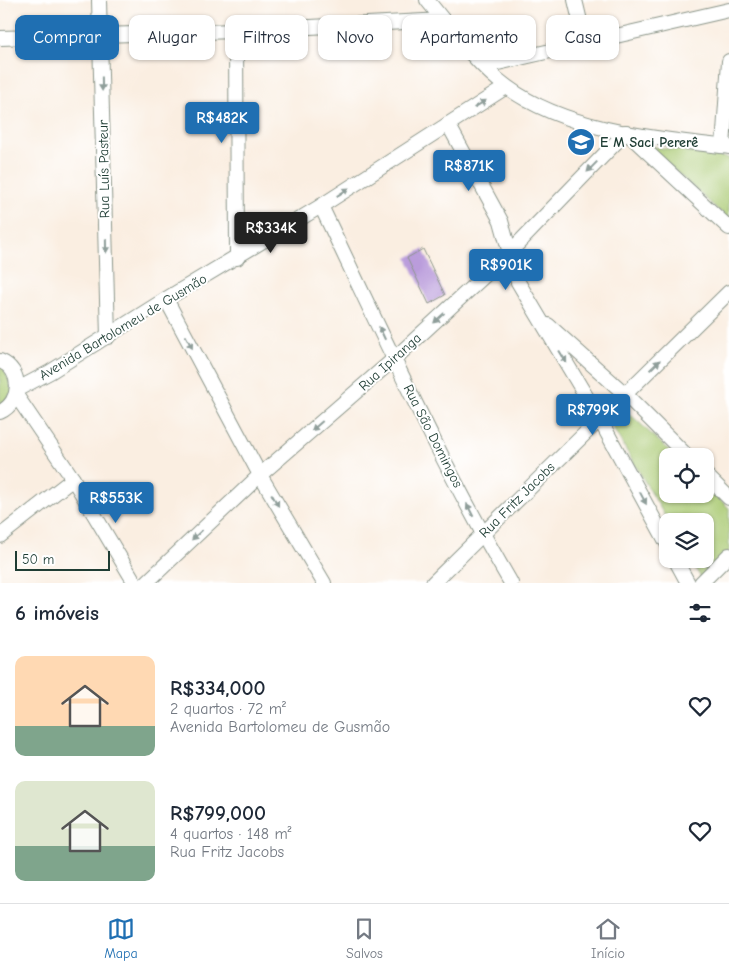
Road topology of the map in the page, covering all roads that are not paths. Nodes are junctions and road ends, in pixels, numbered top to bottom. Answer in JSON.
{"nodes":[{"id":1,"x":100,"y":0,"type":"edge"},
{"id":2,"x":427,"y":0,"type":"edge"},
{"id":3,"x":575,"y":0,"type":"edge"},
{"id":4,"x":729,"y":10,"type":"edge"},
{"id":5,"x":100,"y":15,"type":"edge"},
{"id":6,"x":439,"y":15,"type":"edge"},
{"id":7,"x":579,"y":15,"type":"edge"},
{"id":8,"x":402,"y":22,"type":"edge"},
{"id":9,"x":308,"y":27,"type":"edge"},
{"id":10,"x":225,"y":31,"type":"edge"},
{"id":11,"x":119,"y":34,"type":"edge"},
{"id":12,"x":619,"y":34,"type":"edge"},
{"id":13,"x":0,"y":38,"type":"edge"},
{"id":14,"x":15,"y":38,"type":"edge"},
{"id":15,"x":546,"y":51,"type":"edge"},
{"id":16,"x":102,"y":60,"type":"edge"},
{"id":17,"x":236,"y":60,"type":"edge"},
{"id":18,"x":480,"y":60,"type":"edge"},
{"id":19,"x":729,"y":61,"type":"edge"},
{"id":20,"x":485,"y":66,"type":"junction"},
{"id":21,"x":506,"y":87,"type":"junction"},
{"id":22,"x":448,"y":124,"type":"junction"},
{"id":23,"x":626,"y":132,"type":"junction"},
{"id":24,"x":726,"y":147,"type":"edge"},
{"id":25,"x":321,"y":206,"type":"junction"},
{"id":26,"x":729,"y":228,"type":"edge"},
{"id":27,"x":509,"y":253,"type":"junction"},
{"id":28,"x":237,"y":258,"type":"junction"},
{"id":29,"x":729,"y":292,"type":"edge"},
{"id":30,"x":166,"y":299,"type":"junction"},
{"id":31,"x":538,"y":315,"type":"junction"},
{"id":32,"x":108,"y":337,"type":"junction"},
{"id":33,"x":394,"y":359,"type":"junction"},
{"id":34,"x":0,"y":361,"type":"edge"},
{"id":35,"x":17,"y":392,"type":"junction"},
{"id":36,"x":625,"y":394,"type":"junction"},
{"id":37,"x":0,"y":412,"type":"edge"},
{"id":38,"x":599,"y":418,"type":"junction"},
{"id":39,"x":679,"y":448,"type":"edge"},
{"id":40,"x":260,"y":475,"type":"junction"},
{"id":41,"x":73,"y":479,"type":"junction"},
{"id":42,"x":714,"y":483,"type":"edge"},
{"id":43,"x":729,"y":498,"type":"edge"},
{"id":44,"x":659,"y":528,"type":"edge"},
{"id":45,"x":482,"y":534,"type":"junction"},
{"id":46,"x":0,"y":536,"type":"edge"},
{"id":47,"x":729,"y":556,"type":"edge"},
{"id":48,"x":680,"y":568,"type":"edge"},
{"id":49,"x":135,"y":583,"type":"edge"},
{"id":50,"x":146,"y":583,"type":"edge"},
{"id":51,"x":324,"y":583,"type":"edge"},
{"id":52,"x":433,"y":583,"type":"edge"},
{"id":53,"x":511,"y":583,"type":"edge"},
{"id":54,"x":688,"y":583,"type":"edge"},
{"id":55,"x":701,"y":583,"type":"edge"}],
"edges":[{"from":1,"to":5,"type":"street","name":"Rua Luís Pasteur"},
{"from":2,"to":6,"type":"street"},
{"from":3,"to":7,"type":"street"},
{"from":4,"to":12,"type":"street"},
{"from":8,"to":9,"type":"street"},
{"from":10,"to":11,"type":"street"},
{"from":13,"to":14,"type":"street"},
{"from":15,"to":20,"type":"street"},
{"from":16,"to":32,"type":"street","name":"Rua Luís Pasteur","one_way":true},
{"from":17,"to":28,"type":"street"},
{"from":18,"to":20,"type":"street"},
{"from":19,"to":24,"type":"street"},
{"from":20,"to":21,"type":"street"},
{"from":22,"to":21,"type":"street","name":"Avenida Bartolomeu de Gusmão","one_way":true},
{"from":21,"to":23,"type":"street"},
{"from":25,"to":22,"type":"street","name":"Avenida Bartolomeu de Gusmão","one_way":true},
{"from":22,"to":27,"type":"street"},
{"from":23,"to":24,"type":"street"},
{"from":23,"to":26,"type":"street"},
{"from":23,"to":27,"type":"street","name":"Rua Ipiranga","one_way":true},
{"from":25,"to":28,"type":"street","name":"Avenida Bartolomeu de Gusmão"},
{"from":33,"to":25,"type":"street","name":"Rua São Domingos","one_way":true},
{"from":27,"to":31,"type":"street"},
{"from":27,"to":33,"type":"street","name":"Rua Ipiranga","one_way":true},
{"from":28,"to":30,"type":"street","name":"Avenida Bartolomeu de Gusmão"},
{"from":36,"to":29,"type":"street","name":"Rua Fritz Jacobs","one_way":true},
{"from":30,"to":32,"type":"street","name":"Avenida Bartolomeu de Gusmão"},
{"from":30,"to":40,"type":"street","one_way":true},
{"from":31,"to":36,"type":"street"},
{"from":31,"to":38,"type":"street","one_way":true},
{"from":32,"to":35,"type":"street","name":"Avenida Bartolomeu de Gusmão"},
{"from":33,"to":40,"type":"street","name":"Rua Ipiranga","one_way":true},
{"from":45,"to":33,"type":"street","name":"Rua São Domingos","one_way":true},
{"from":34,"to":35,"type":"street"},
{"from":35,"to":37,"type":"street","name":"Avenida Bartolomeu de Gusmão"},
{"from":35,"to":41,"type":"street"},
{"from":36,"to":38,"type":"street","name":"Rua Fritz Jacobs"},
{"from":36,"to":39,"type":"street"},
{"from":38,"to":44,"type":"street","one_way":true},
{"from":38,"to":45,"type":"street","name":"Rua Fritz Jacobs"},
{"from":40,"to":50,"type":"street","name":"Rua Ipiranga","one_way":true},
{"from":40,"to":51,"type":"street","one_way":true},
{"from":41,"to":46,"type":"street"},
{"from":41,"to":49,"type":"street"},
{"from":42,"to":43,"type":"street"},
{"from":45,"to":52,"type":"street","name":"Rua Fritz Jacobs"},
{"from":45,"to":53,"type":"street","name":"Rua São Domingos"},
{"from":47,"to":55,"type":"street"},
{"from":48,"to":54,"type":"street"}]}
